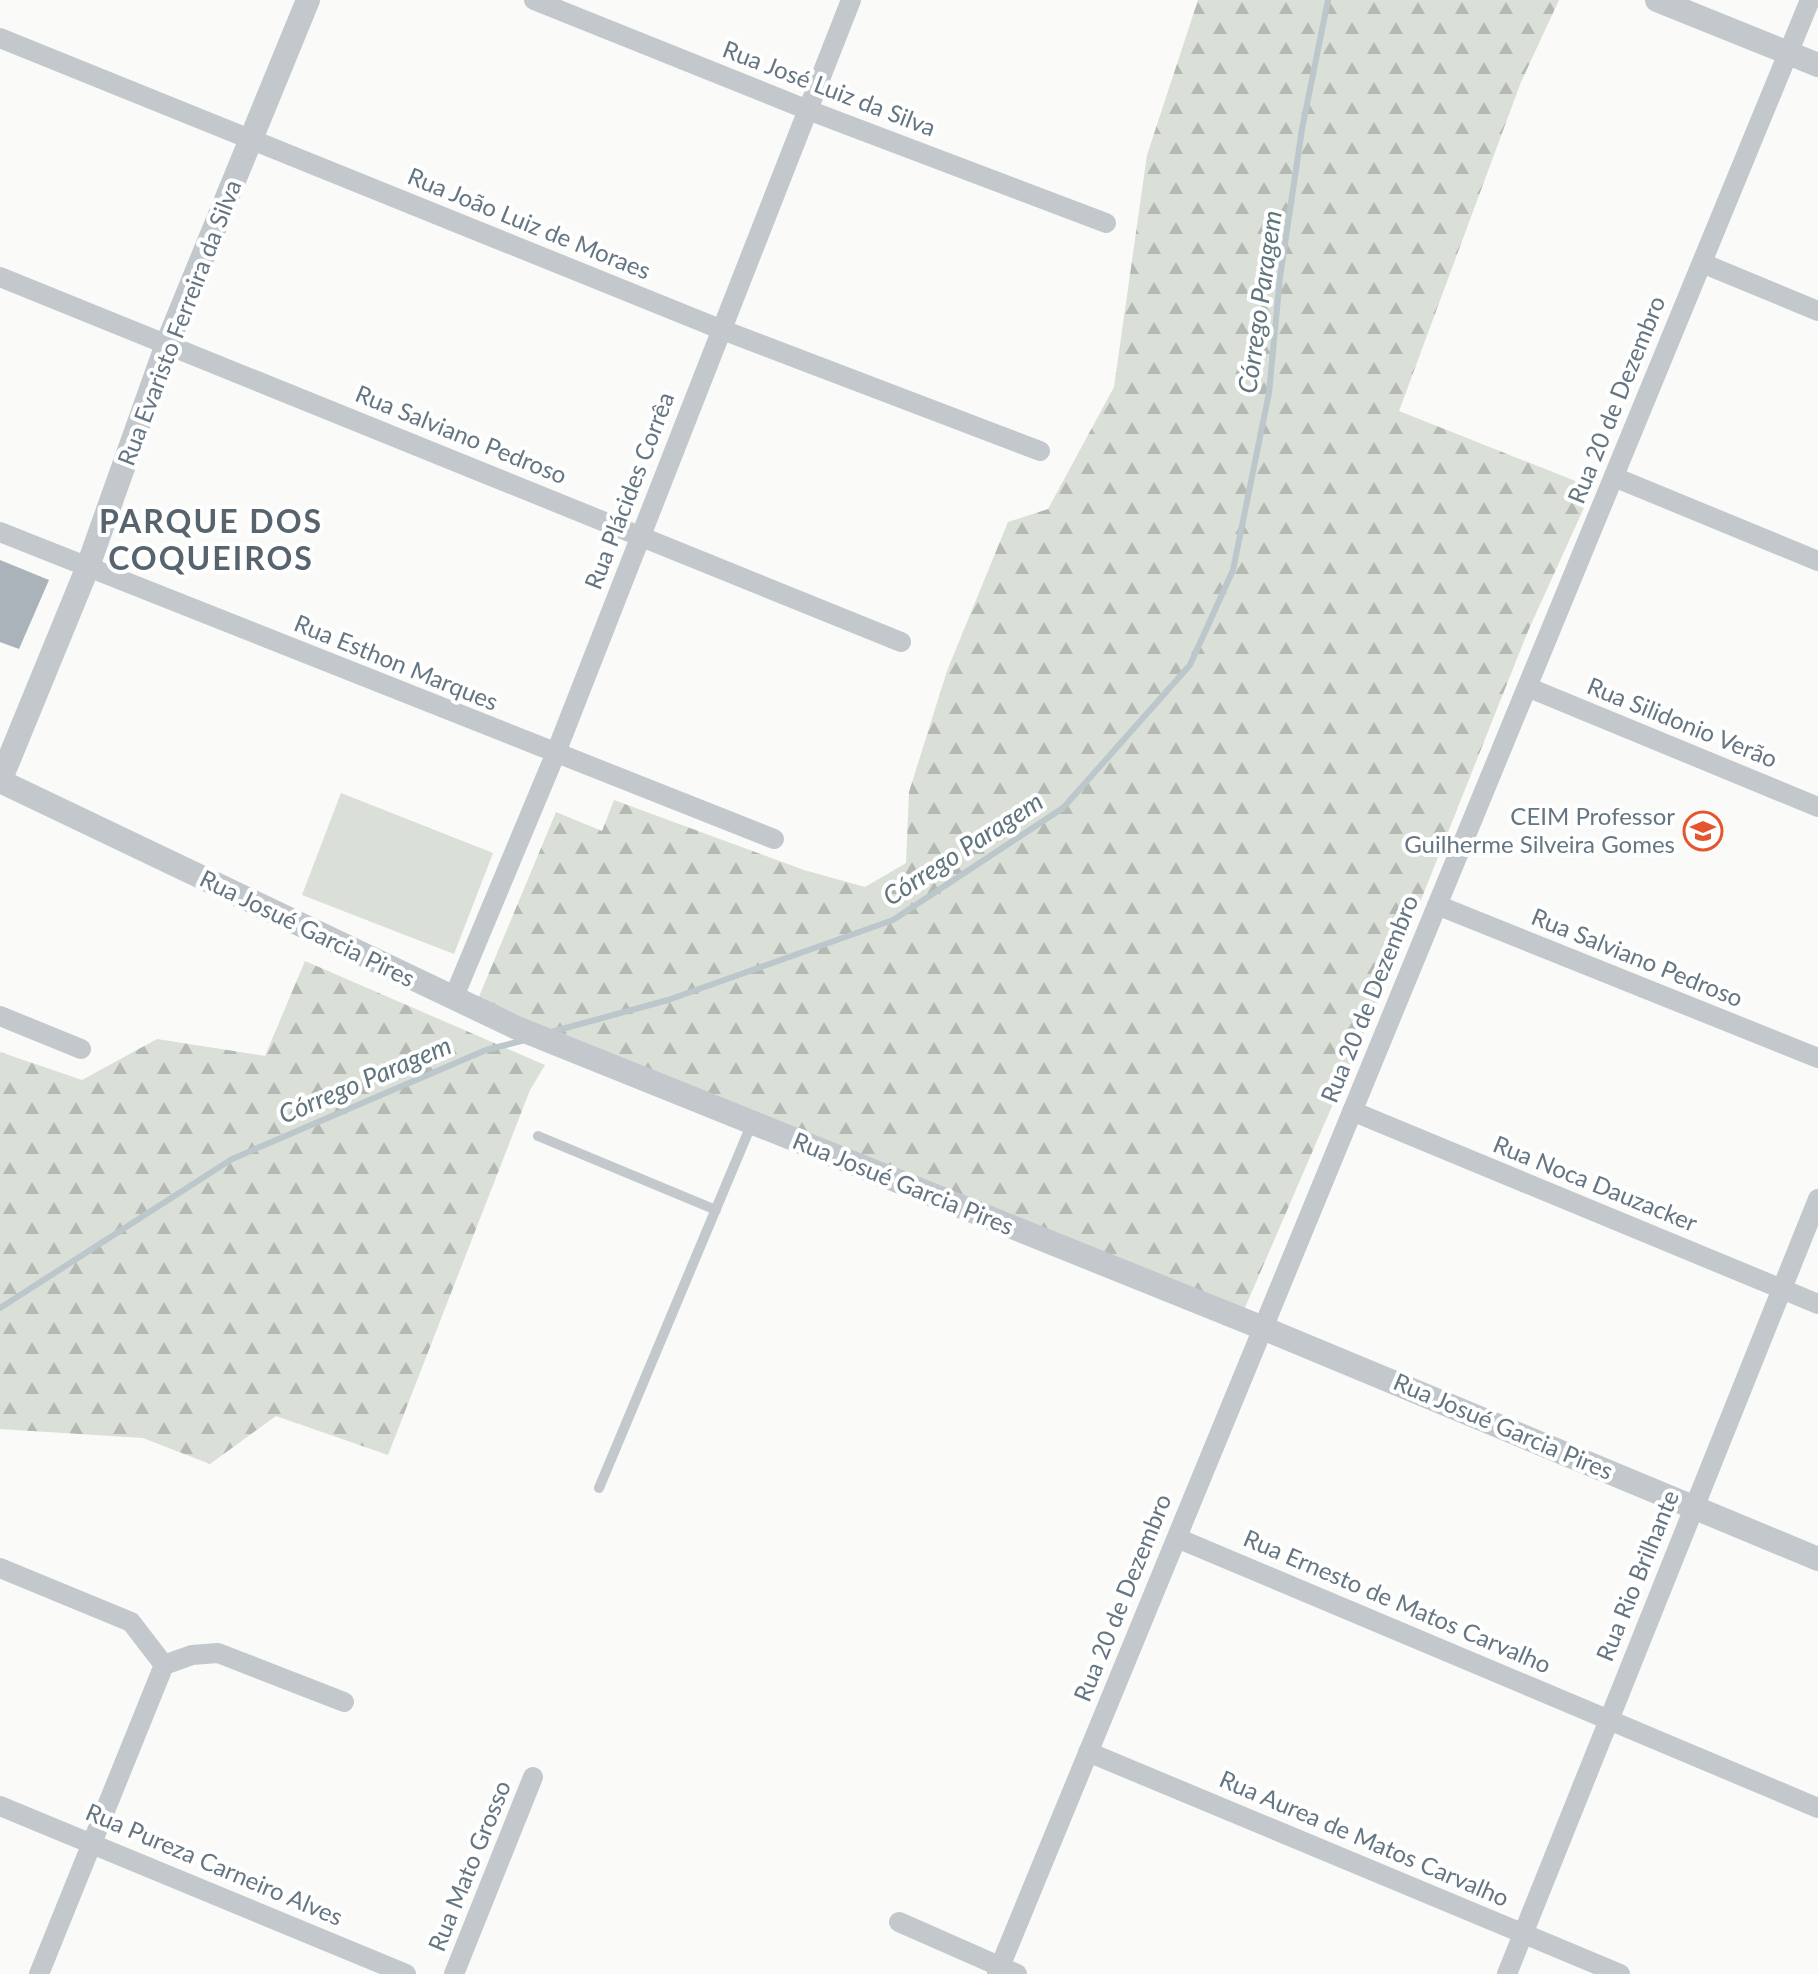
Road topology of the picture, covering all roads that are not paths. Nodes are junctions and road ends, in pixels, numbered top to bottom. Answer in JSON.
{"nodes":[{"id":1,"x":308,"y":0,"type":"edge"},
{"id":2,"x":534,"y":0,"type":"edge"},
{"id":3,"x":851,"y":0,"type":"edge"},
{"id":4,"x":1657,"y":0,"type":"edge"},
{"id":5,"x":1810,"y":0,"type":"edge"},
{"id":6,"x":0,"y":38,"type":"edge"},
{"id":7,"x":1788,"y":53,"type":"junction"},
{"id":8,"x":1818,"y":65,"type":"edge"},
{"id":9,"x":808,"y":110,"type":"junction"},
{"id":10,"x":251,"y":139,"type":"junction"},
{"id":11,"x":1106,"y":223,"type":"dead end"},
{"id":12,"x":1702,"y":263,"type":"junction"},
{"id":13,"x":0,"y":277,"type":"edge"},
{"id":14,"x":1818,"y":311,"type":"edge"},
{"id":15,"x":720,"y":329,"type":"junction"},
{"id":16,"x":167,"y":344,"type":"junction"},
{"id":17,"x":1040,"y":451,"type":"dead end"},
{"id":18,"x":1614,"y":477,"type":"junction"},
{"id":19,"x":0,"y":532,"type":"edge"},
{"id":20,"x":641,"y":536,"type":"junction"},
{"id":21,"x":1818,"y":561,"type":"edge"},
{"id":22,"x":87,"y":569,"type":"junction"},
{"id":23,"x":901,"y":642,"type":"dead end"},
{"id":24,"x":1527,"y":687,"type":"junction"},
{"id":25,"x":555,"y":755,"type":"junction"},
{"id":26,"x":0,"y":781,"type":"edge"},
{"id":27,"x":1818,"y":807,"type":"edge"},
{"id":28,"x":774,"y":839,"type":"dead end"},
{"id":29,"x":1437,"y":905,"type":"junction"},
{"id":30,"x":453,"y":999,"type":"junction"},
{"id":31,"x":0,"y":1016,"type":"edge"},
{"id":32,"x":81,"y":1049,"type":"dead end"},
{"id":33,"x":1818,"y":1058,"type":"edge"},
{"id":34,"x":1352,"y":1111,"type":"junction"},
{"id":35,"x":752,"y":1123,"type":"junction"},
{"id":36,"x":538,"y":1136,"type":"dead end"},
{"id":37,"x":1818,"y":1199,"type":"edge"},
{"id":38,"x":716,"y":1210,"type":"junction"},
{"id":39,"x":1781,"y":1288,"type":"junction"},
{"id":40,"x":1818,"y":1304,"type":"edge"},
{"id":41,"x":1263,"y":1328,"type":"junction"},
{"id":42,"x":599,"y":1488,"type":"dead end"},
{"id":43,"x":1694,"y":1507,"type":"junction"},
{"id":44,"x":1177,"y":1538,"type":"junction"},
{"id":45,"x":1818,"y":1559,"type":"edge"},
{"id":46,"x":0,"y":1568,"type":"edge"},
{"id":47,"x":164,"y":1665,"type":"junction"},
{"id":48,"x":344,"y":1702,"type":"dead end"},
{"id":49,"x":1609,"y":1719,"type":"junction"},
{"id":50,"x":1088,"y":1752,"type":"junction"},
{"id":51,"x":533,"y":1777,"type":"dead end"},
{"id":52,"x":0,"y":1806,"type":"edge"},
{"id":53,"x":1818,"y":1808,"type":"edge"},
{"id":54,"x":93,"y":1842,"type":"junction"},
{"id":55,"x":899,"y":1922,"type":"dead end"},
{"id":56,"x":1524,"y":1933,"type":"junction"},
{"id":57,"x":1005,"y":1972,"type":"edge"},
{"id":58,"x":39,"y":1974,"type":"edge"},
{"id":59,"x":406,"y":1974,"type":"edge"},
{"id":60,"x":454,"y":1974,"type":"edge"},
{"id":61,"x":1507,"y":1974,"type":"edge"},
{"id":62,"x":1620,"y":1974,"type":"edge"}],
"edges":[{"from":1,"to":10,"type":"street","name":"Rua Evaristo Ferreira da Silva"},
{"from":2,"to":9,"type":"street","name":"Rua José Luiz da Silva"},
{"from":3,"to":9,"type":"street","name":"Rua Plácides Corrêa"},
{"from":4,"to":7,"type":"street"},
{"from":5,"to":7,"type":"street","name":"Rua 20 de Dezembro"},
{"from":6,"to":10,"type":"street","name":"Rua João Luiz de Moraes"},
{"from":7,"to":8,"type":"street"},
{"from":7,"to":12,"type":"street","name":"Rua 20 de Dezembro"},
{"from":9,"to":11,"type":"street","name":"Rua José Luiz da Silva"},
{"from":9,"to":15,"type":"street","name":"Rua Plácides Corrêa"},
{"from":10,"to":15,"type":"street","name":"Rua João Luiz de Moraes"},
{"from":10,"to":16,"type":"street","name":"Rua Evaristo Ferreira da Silva"},
{"from":12,"to":14,"type":"street"},
{"from":12,"to":18,"type":"street","name":"Rua 20 de Dezembro"},
{"from":13,"to":16,"type":"street","name":"Rua Salviano Pedroso"},
{"from":15,"to":17,"type":"street","name":"Rua João Luiz de Moraes"},
{"from":15,"to":20,"type":"street","name":"Rua Plácides Corrêa"},
{"from":16,"to":20,"type":"street","name":"Rua Salviano Pedroso"},
{"from":16,"to":22,"type":"street","name":"Rua Evaristo Ferreira da Silva"},
{"from":18,"to":21,"type":"street"},
{"from":18,"to":24,"type":"street","name":"Rua 20 de Dezembro"},
{"from":19,"to":22,"type":"street","name":"Rua Esthon Marques"},
{"from":20,"to":23,"type":"street","name":"Rua Salviano Pedroso"},
{"from":20,"to":25,"type":"street","name":"Rua Plácides Corrêa"},
{"from":22,"to":25,"type":"street","name":"Rua Esthon Marques"},
{"from":22,"to":26,"type":"street","name":"Rua Evaristo Ferreira da Silva"},
{"from":24,"to":27,"type":"street","name":"Rua Silidonio Verão"},
{"from":24,"to":29,"type":"street","name":"Rua 20 de Dezembro"},
{"from":25,"to":28,"type":"street","name":"Rua Esthon Marques"},
{"from":25,"to":30,"type":"street","name":"Rua Plácides Corrêa"},
{"from":26,"to":30,"type":"street","name":"Rua Josué Garcia Pires"},
{"from":29,"to":33,"type":"street","name":"Rua Salviano Pedroso"},
{"from":29,"to":34,"type":"street","name":"Rua 20 de Dezembro"},
{"from":30,"to":35,"type":"street","name":"Rua Josué Garcia Pires"},
{"from":31,"to":32,"type":"street"},
{"from":34,"to":39,"type":"street","name":"Rua Noca Dauzacker"},
{"from":34,"to":41,"type":"street","name":"Rua 20 de Dezembro"},
{"from":35,"to":38,"type":"lane"},
{"from":35,"to":41,"type":"street","name":"Rua Josué Garcia Pires"},
{"from":36,"to":38,"type":"lane"},
{"from":37,"to":39,"type":"street","name":"Rua Rio Brilhante"},
{"from":38,"to":42,"type":"lane"},
{"from":39,"to":40,"type":"street","name":"Rua Noca Dauzacker"},
{"from":39,"to":43,"type":"street","name":"Rua Rio Brilhante"},
{"from":41,"to":43,"type":"street","name":"Rua Josué Garcia Pires"},
{"from":41,"to":44,"type":"street","name":"Rua 20 de Dezembro"},
{"from":43,"to":45,"type":"street","name":"Rua Josué Garcia Pires"},
{"from":43,"to":49,"type":"street","name":"Rua Rio Brilhante"},
{"from":44,"to":49,"type":"street","name":"Rua Ernesto de Matos Carvalho"},
{"from":44,"to":50,"type":"street","name":"Rua 20 de Dezembro"},
{"from":46,"to":47,"type":"street"},
{"from":47,"to":48,"type":"street"},
{"from":47,"to":54,"type":"street"},
{"from":49,"to":53,"type":"street","name":"Rua Ernesto de Matos Carvalho"},
{"from":49,"to":56,"type":"street","name":"Rua Rio Brilhante"},
{"from":50,"to":56,"type":"street","name":"Rua Aurea de Matos Carvalho"},
{"from":50,"to":57,"type":"street","name":"Rua 20 de Dezembro"},
{"from":51,"to":60,"type":"street","name":"Rua Mato Grosso"},
{"from":52,"to":54,"type":"street","name":"Rua Pureza Carneiro Alves"},
{"from":54,"to":58,"type":"street"},
{"from":54,"to":59,"type":"street","name":"Rua Pureza Carneiro Alves"},
{"from":55,"to":57,"type":"street"},
{"from":56,"to":61,"type":"street","name":"Rua Rio Brilhante"},
{"from":56,"to":62,"type":"street","name":"Rua Aurea de Matos Carvalho"}]}
